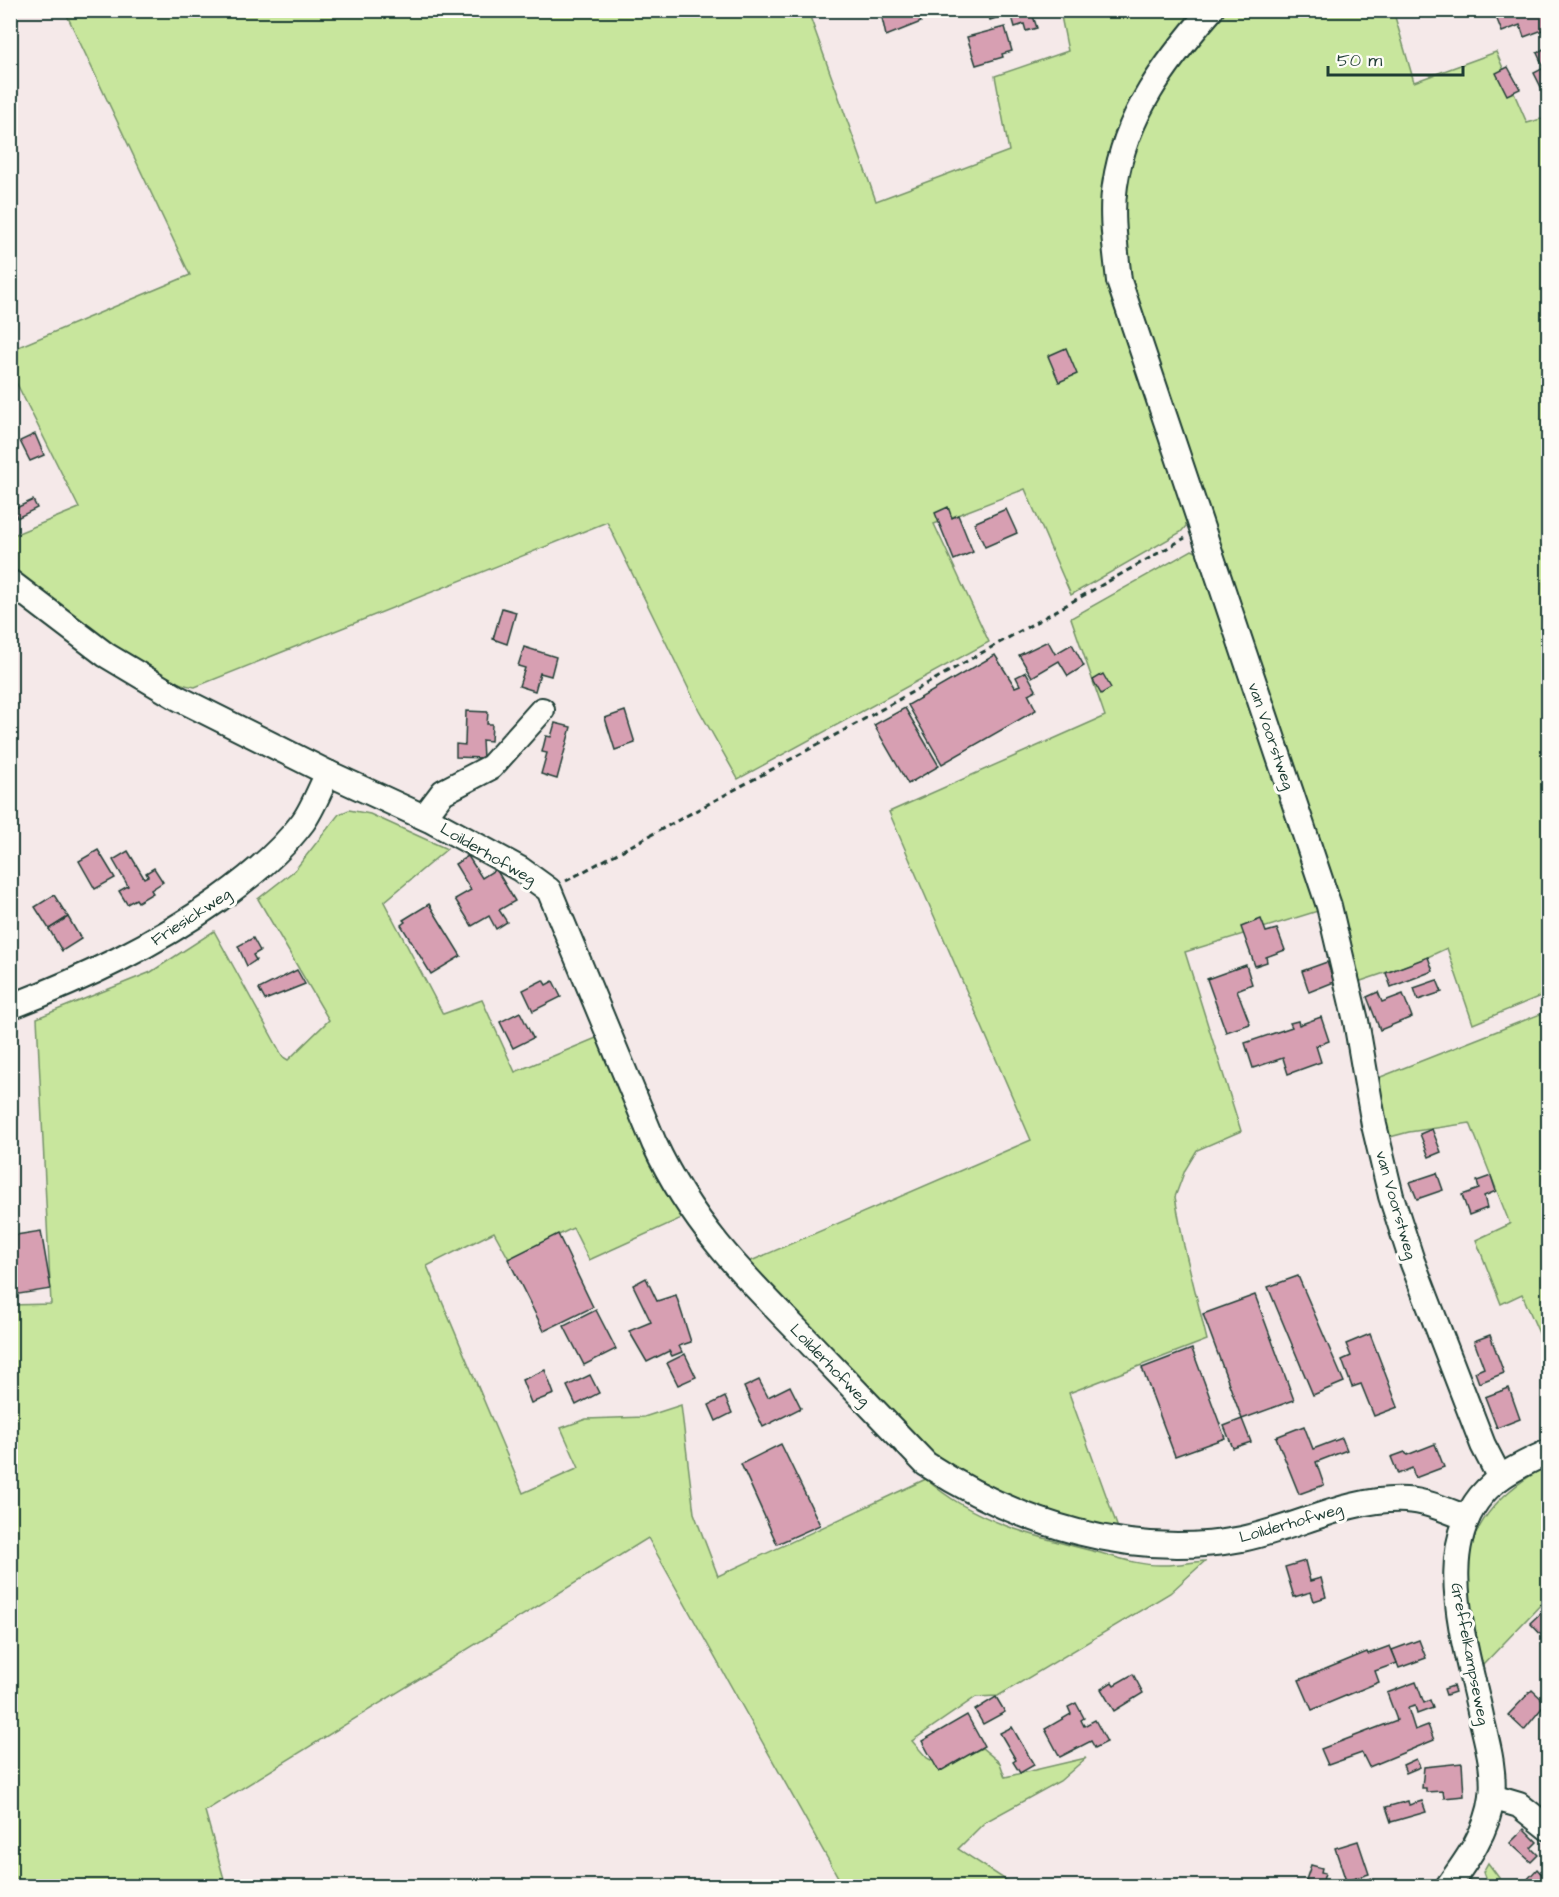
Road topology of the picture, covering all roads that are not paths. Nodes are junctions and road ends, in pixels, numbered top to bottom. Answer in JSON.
{"nodes":[{"id":1,"x":1211,"y":10,"type":"edge"},
{"id":2,"x":10,"y":582,"type":"edge"},
{"id":3,"x":542,"y":710,"type":"dead end"},
{"id":4,"x":328,"y":773,"type":"junction"},
{"id":5,"x":424,"y":817,"type":"junction"},
{"id":6,"x":10,"y":1006,"type":"edge"},
{"id":7,"x":1548,"y":1452,"type":"edge"},
{"id":8,"x":1500,"y":1478,"type":"junction"},
{"id":9,"x":1467,"y":1518,"type":"junction"},
{"id":10,"x":1492,"y":1797,"type":"junction"},
{"id":11,"x":1548,"y":1828,"type":"edge"},
{"id":12,"x":1448,"y":1887,"type":"edge"}],
"edges":[{"from":1,"to":8,"type":"street","name":"van Voorstweg"},
{"from":2,"to":4,"type":"street","name":"Loilderhofweg"},
{"from":3,"to":5,"type":"street","name":"Loilderhofweg"},
{"from":4,"to":5,"type":"street","name":"Loilderhofweg"},
{"from":4,"to":6,"type":"street","name":"Friesickweg"},
{"from":5,"to":9,"type":"street","name":"Loilderhofweg"},
{"from":7,"to":8,"type":"street","name":"Greffelkampseweg"},
{"from":8,"to":9,"type":"street","name":"Greffelkampseweg"},
{"from":9,"to":10,"type":"street","name":"Greffelkampseweg"},
{"from":10,"to":11,"type":"street"},
{"from":10,"to":12,"type":"street","name":"Greffelkampseweg"}]}
